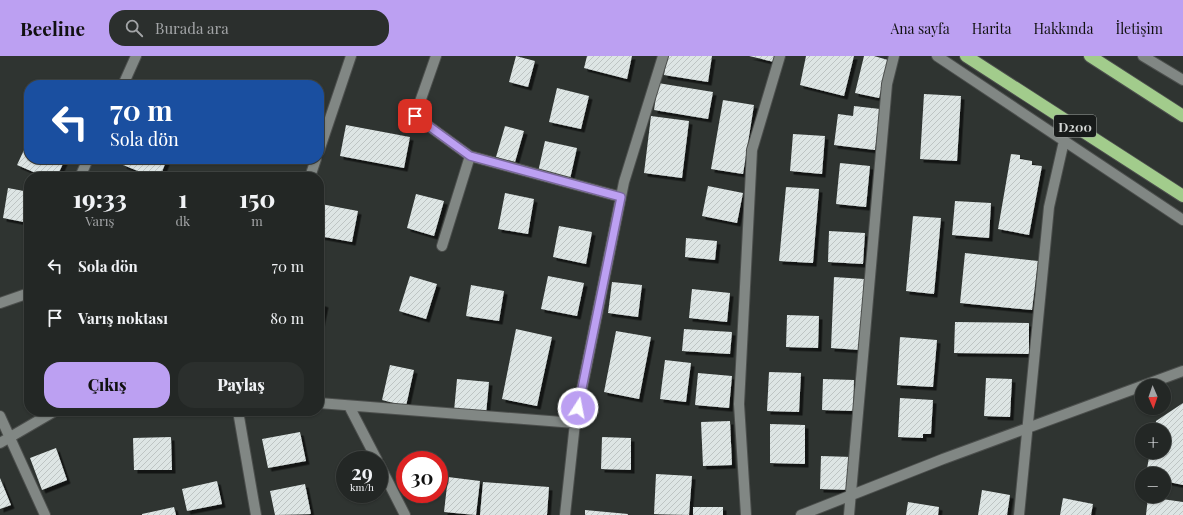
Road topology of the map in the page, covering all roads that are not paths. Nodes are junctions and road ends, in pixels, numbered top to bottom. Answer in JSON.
{"nodes":[{"id":1,"x":136,"y":56,"type":"edge"},
{"id":2,"x":351,"y":56,"type":"edge"},
{"id":3,"x":436,"y":56,"type":"edge"},
{"id":4,"x":664,"y":56,"type":"edge"},
{"id":5,"x":780,"y":56,"type":"edge"},
{"id":6,"x":894,"y":56,"type":"edge"},
{"id":7,"x":937,"y":56,"type":"edge"},
{"id":8,"x":966,"y":56,"type":"edge"},
{"id":9,"x":1090,"y":56,"type":"edge"},
{"id":10,"x":1143,"y":56,"type":"edge"},
{"id":11,"x":125,"y":80,"type":"edge"},
{"id":12,"x":1183,"y":80,"type":"edge"},
{"id":13,"x":1183,"y":116,"type":"edge"},
{"id":14,"x":324,"y":136,"type":"edge"},
{"id":15,"x":1064,"y":141,"type":"junction"},
{"id":16,"x":470,"y":156,"type":"junction"},
{"id":17,"x":1183,"y":196,"type":"edge"},
{"id":18,"x":621,"y":197,"type":"junction"},
{"id":19,"x":1183,"y":220,"type":"edge"},
{"id":20,"x":442,"y":246,"type":"dead end"},
{"id":21,"x":24,"y":295,"type":"edge"},
{"id":22,"x":0,"y":303,"type":"edge"},
{"id":23,"x":1183,"y":371,"type":"edge"},
{"id":24,"x":1161,"y":379,"type":"edge"},
{"id":25,"x":1135,"y":389,"type":"edge"},
{"id":26,"x":324,"y":404,"type":"edge"},
{"id":27,"x":349,"y":406,"type":"junction"},
{"id":28,"x":0,"y":416,"type":"edge"},
{"id":29,"x":46,"y":416,"type":"edge"},
{"id":30,"x":239,"y":416,"type":"edge"},
{"id":31,"x":575,"y":423,"type":"junction"},
{"id":32,"x":1028,"y":428,"type":"junction"},
{"id":33,"x":9,"y":437,"type":"junction"},
{"id":34,"x":0,"y":443,"type":"edge"},
{"id":35,"x":372,"y":451,"type":"edge"},
{"id":36,"x":388,"y":482,"type":"edge"},
{"id":37,"x":851,"y":496,"type":"junction"},
{"id":38,"x":45,"y":515,"type":"edge"},
{"id":39,"x":256,"y":515,"type":"edge"},
{"id":40,"x":405,"y":515,"type":"edge"},
{"id":41,"x":565,"y":515,"type":"edge"},
{"id":42,"x":746,"y":515,"type":"edge"},
{"id":43,"x":801,"y":515,"type":"edge"},
{"id":44,"x":849,"y":515,"type":"edge"},
{"id":45,"x":1019,"y":515,"type":"edge"}],
"edges":[{"from":1,"to":11,"type":"street"},
{"from":2,"to":14,"type":"street"},
{"from":3,"to":16,"type":"street"},
{"from":4,"to":18,"type":"street"},
{"from":5,"to":42,"type":"street"},
{"from":6,"to":37,"type":"street"},
{"from":7,"to":15,"type":"street"},
{"from":8,"to":17,"type":"highway","number":"D200"},
{"from":9,"to":13,"type":"highway"},
{"from":10,"to":12,"type":"street"},
{"from":15,"to":19,"type":"street"},
{"from":15,"to":32,"type":"street"},
{"from":16,"to":18,"type":"street"},
{"from":16,"to":20,"type":"street"},
{"from":18,"to":31,"type":"street"},
{"from":21,"to":22,"type":"street"},
{"from":23,"to":24,"type":"street"},
{"from":25,"to":32,"type":"street"},
{"from":26,"to":27,"type":"street"},
{"from":27,"to":31,"type":"street"},
{"from":27,"to":35,"type":"street"},
{"from":28,"to":33,"type":"street"},
{"from":29,"to":33,"type":"street"},
{"from":30,"to":39,"type":"street"},
{"from":31,"to":41,"type":"street"},
{"from":32,"to":37,"type":"street"},
{"from":32,"to":45,"type":"street"},
{"from":33,"to":34,"type":"street"},
{"from":33,"to":38,"type":"street"},
{"from":36,"to":40,"type":"street"},
{"from":37,"to":43,"type":"street"},
{"from":37,"to":44,"type":"street"}]}
